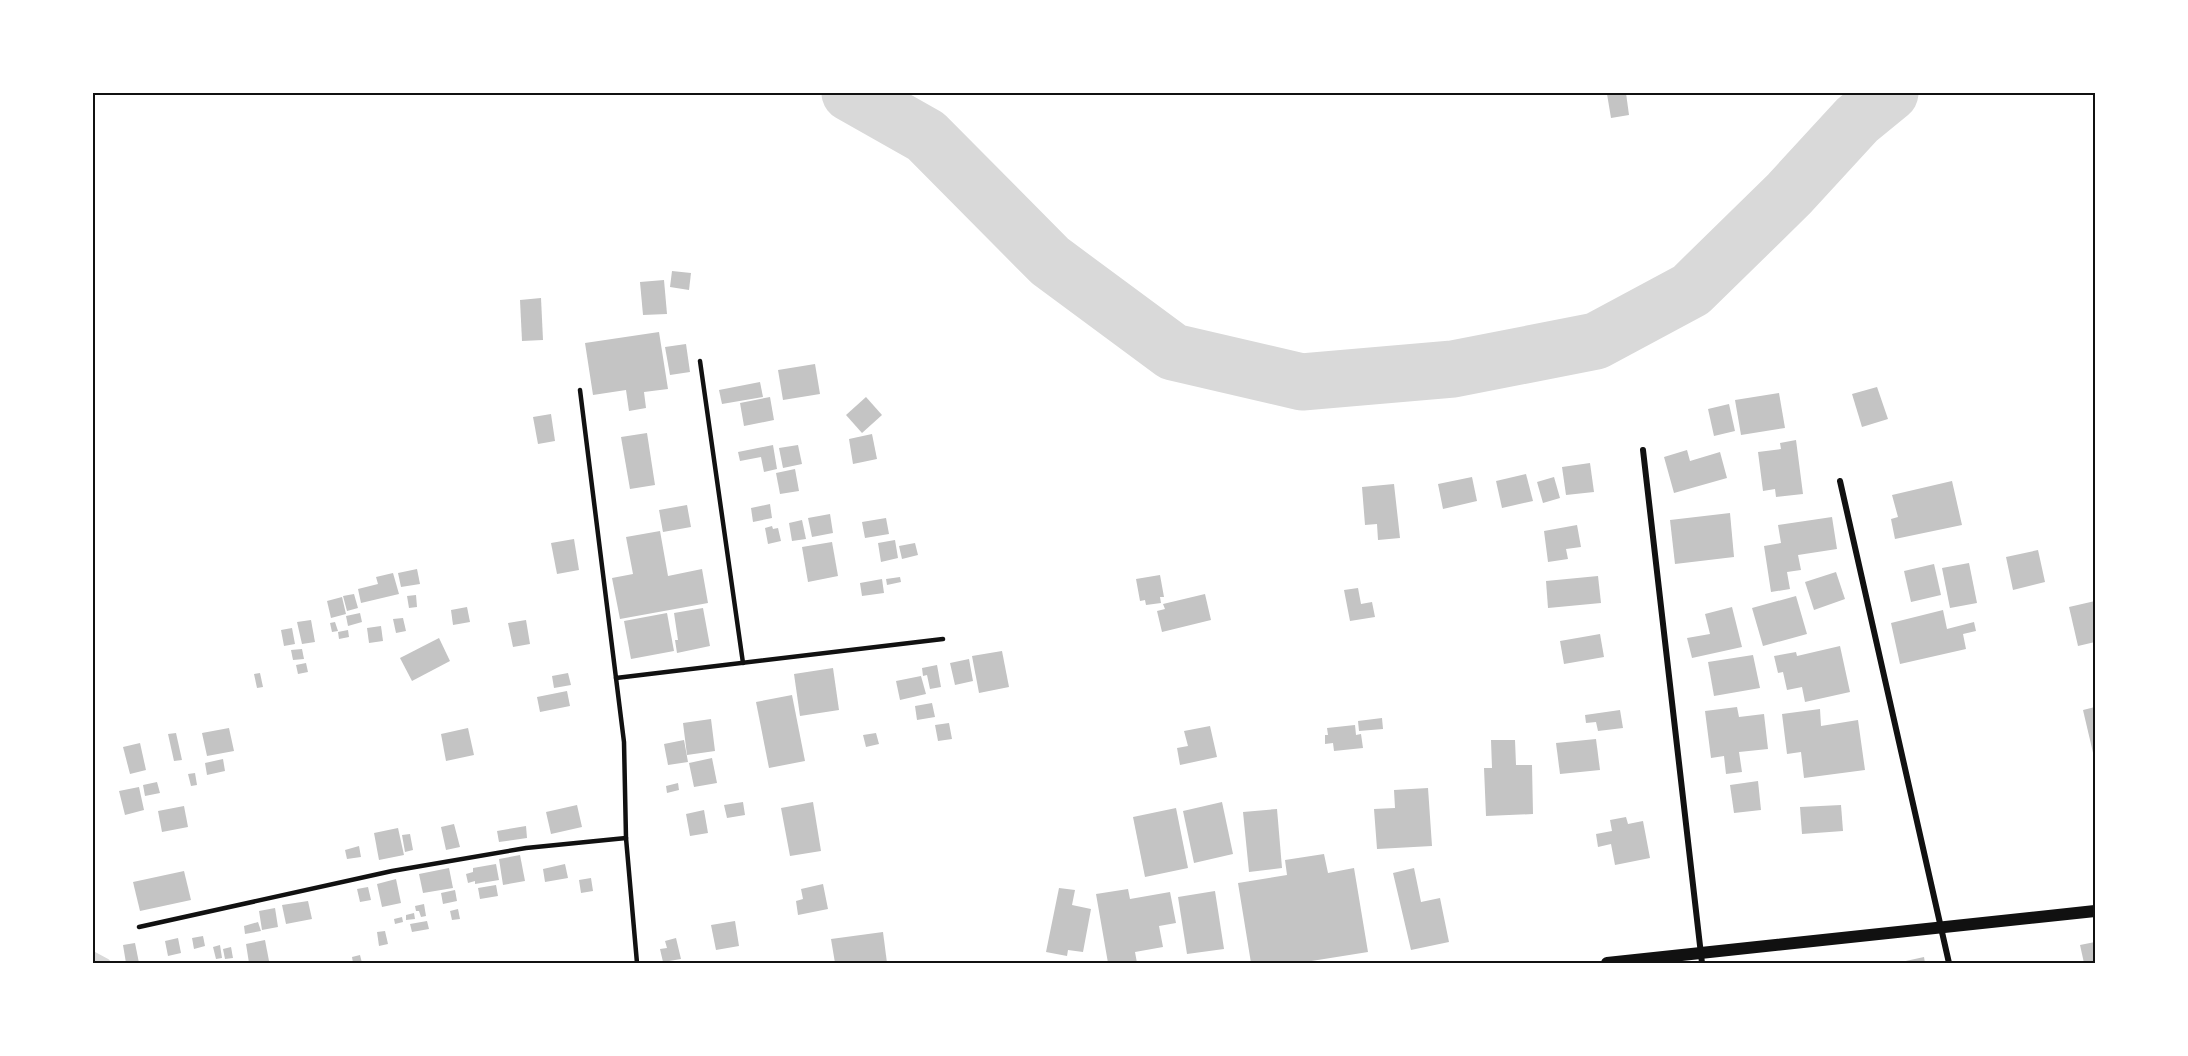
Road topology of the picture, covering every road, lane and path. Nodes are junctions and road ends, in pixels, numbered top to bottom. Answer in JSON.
{"nodes":[{"id":1,"x":700,"y":361,"type":"dead end"},
{"id":2,"x":580,"y":390,"type":"dead end"},
{"id":3,"x":1643,"y":450,"type":"dead end"},
{"id":4,"x":1840,"y":481,"type":"dead end"},
{"id":5,"x":942,"y":639,"type":"dead end"},
{"id":6,"x":743,"y":663,"type":"junction"},
{"id":7,"x":616,"y":678,"type":"junction"},
{"id":8,"x":626,"y":838,"type":"junction"},
{"id":9,"x":2095,"y":911,"type":"edge"},
{"id":10,"x":139,"y":927,"type":"dead end"},
{"id":11,"x":1940,"y":929,"type":"junction"},
{"id":12,"x":1701,"y":958,"type":"edge"},
{"id":13,"x":637,"y":963,"type":"edge"},
{"id":14,"x":1607,"y":963,"type":"edge"},
{"id":15,"x":1948,"y":963,"type":"edge"}],
"edges":[{"from":1,"to":6,"type":"lane"},
{"from":2,"to":7,"type":"lane"},
{"from":3,"to":12,"type":"street"},
{"from":4,"to":11,"type":"street"},
{"from":5,"to":6,"type":"lane"},
{"from":6,"to":7,"type":"lane"},
{"from":7,"to":8,"type":"lane"},
{"from":8,"to":10,"type":"lane"},
{"from":8,"to":13,"type":"lane"},
{"from":9,"to":11,"type":"main road"},
{"from":11,"to":12,"type":"main road"},
{"from":11,"to":15,"type":"street"},
{"from":12,"to":14,"type":"main road"}]}
